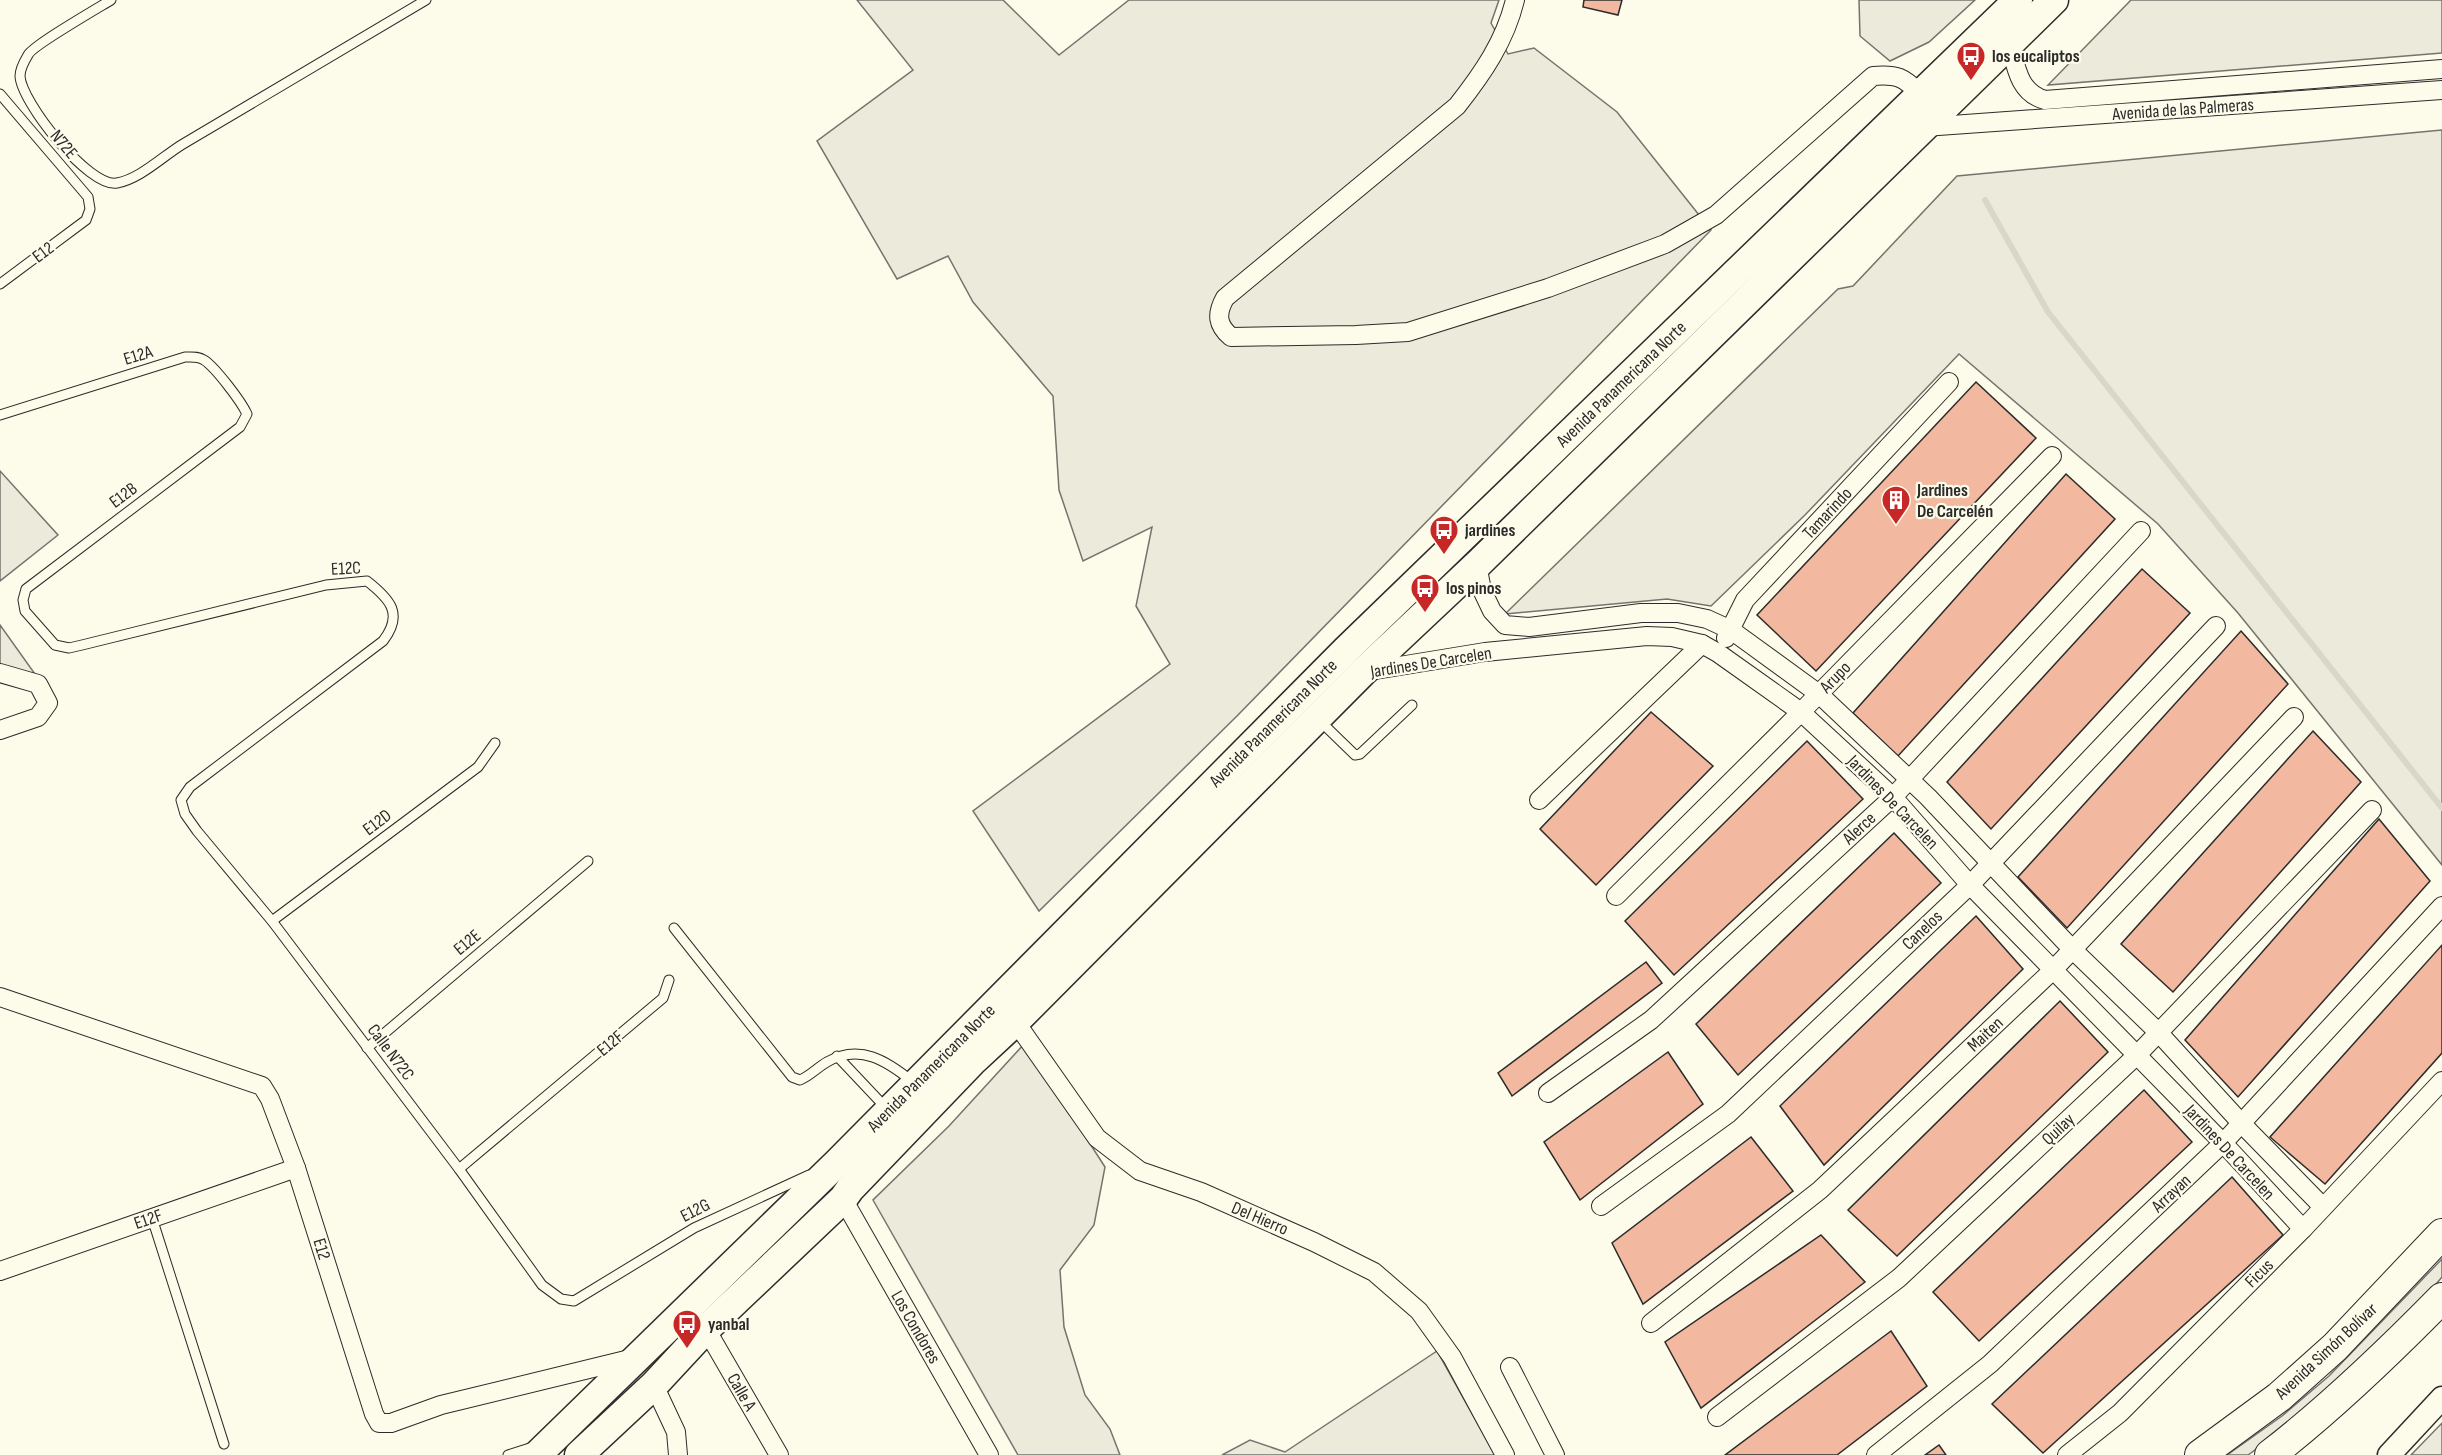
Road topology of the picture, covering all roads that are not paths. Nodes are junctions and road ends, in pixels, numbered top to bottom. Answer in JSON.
{"nodes":[{"id":1,"x":111,"y":0,"type":"edge"},
{"id":2,"x":426,"y":0,"type":"edge"},
{"id":3,"x":1515,"y":0,"type":"edge"},
{"id":4,"x":2018,"y":0,"type":"edge"},
{"id":5,"x":2054,"y":0,"type":"edge"},
{"id":6,"x":2010,"y":44,"type":"junction"},
{"id":7,"x":2442,"y":69,"type":"edge"},
{"id":8,"x":2442,"y":90,"type":"edge"},
{"id":9,"x":0,"y":94,"type":"edge"},
{"id":10,"x":1920,"y":94,"type":"junction"},
{"id":11,"x":1924,"y":127,"type":"junction"},
{"id":12,"x":86,"y":220,"type":"joint"},
{"id":13,"x":0,"y":284,"type":"edge"},
{"id":14,"x":1949,"y":382,"type":"dead end"},
{"id":15,"x":0,"y":415,"type":"edge"},
{"id":16,"x":240,"y":427,"type":"joint"},
{"id":17,"x":2052,"y":456,"type":"dead end"},
{"id":18,"x":2141,"y":531,"type":"dead end"},
{"id":19,"x":1480,"y":562,"type":"junction"},
{"id":20,"x":27,"y":589,"type":"joint"},
{"id":21,"x":2216,"y":626,"type":"dead end"},
{"id":22,"x":1731,"y":630,"type":"junction"},
{"id":23,"x":1710,"y":648,"type":"junction"},
{"id":24,"x":0,"y":673,"type":"edge"},
{"id":25,"x":1362,"y":673,"type":"junction"},
{"id":26,"x":1819,"y":694,"type":"junction"},
{"id":27,"x":1412,"y":705,"type":"dead end"},
{"id":28,"x":1801,"y":712,"type":"junction"},
{"id":29,"x":1317,"y":717,"type":"junction"},
{"id":30,"x":2294,"y":717,"type":"dead end"},
{"id":31,"x":0,"y":730,"type":"edge"},
{"id":32,"x":495,"y":743,"type":"dead end"},
{"id":33,"x":1911,"y":780,"type":"junction"},
{"id":34,"x":1893,"y":797,"type":"junction"},
{"id":35,"x":1539,"y":800,"type":"dead end"},
{"id":36,"x":2372,"y":810,"type":"dead end"},
{"id":37,"x":185,"y":814,"type":"joint"},
{"id":38,"x":588,"y":861,"type":"dead end"},
{"id":39,"x":1991,"y":863,"type":"junction"},
{"id":40,"x":1970,"y":885,"type":"junction"},
{"id":41,"x":1616,"y":896,"type":"dead end"},
{"id":42,"x":2442,"y":906,"type":"edge"},
{"id":43,"x":272,"y":921,"type":"junction"},
{"id":44,"x":674,"y":928,"type":"dead end"},
{"id":45,"x":2072,"y":949,"type":"junction"},
{"id":46,"x":2052,"y":971,"type":"junction"},
{"id":47,"x":669,"y":980,"type":"dead end"},
{"id":48,"x":0,"y":997,"type":"edge"},
{"id":49,"x":1000,"y":998,"type":"junction"},
{"id":50,"x":1015,"y":1022,"type":"junction"},
{"id":51,"x":2158,"y":1032,"type":"junction"},
{"id":52,"x":367,"y":1048,"type":"junction"},
{"id":53,"x":2137,"y":1055,"type":"junction"},
{"id":54,"x":837,"y":1056,"type":"junction"},
{"id":55,"x":2442,"y":1081,"type":"edge"},
{"id":56,"x":915,"y":1083,"type":"junction"},
{"id":57,"x":1548,"y":1093,"type":"dead end"},
{"id":58,"x":888,"y":1111,"type":"junction"},
{"id":59,"x":2242,"y":1124,"type":"junction"},
{"id":60,"x":2223,"y":1143,"type":"junction"},
{"id":61,"x":837,"y":1163,"type":"junction"},
{"id":62,"x":296,"y":1168,"type":"junction"},
{"id":63,"x":459,"y":1169,"type":"junction"},
{"id":64,"x":843,"y":1199,"type":"junction"},
{"id":65,"x":1601,"y":1206,"type":"dead end"},
{"id":66,"x":2323,"y":1208,"type":"junction"},
{"id":67,"x":152,"y":1218,"type":"junction"},
{"id":68,"x":2303,"y":1229,"type":"junction"},
{"id":69,"x":2442,"y":1234,"type":"edge"},
{"id":70,"x":0,"y":1271,"type":"edge"},
{"id":71,"x":2442,"y":1298,"type":"edge"},
{"id":72,"x":574,"y":1300,"type":"joint"},
{"id":73,"x":1651,"y":1323,"type":"dead end"},
{"id":74,"x":706,"y":1329,"type":"junction"},
{"id":75,"x":637,"y":1357,"type":"junction"},
{"id":76,"x":1509,"y":1367,"type":"dead end"},
{"id":77,"x":654,"y":1384,"type":"junction"},
{"id":78,"x":2442,"y":1398,"type":"edge"},
{"id":79,"x":1717,"y":1417,"type":"dead end"},
{"id":80,"x":224,"y":1444,"type":"dead end"},
{"id":81,"x":543,"y":1448,"type":"edge"},
{"id":82,"x":508,"y":1455,"type":"edge"},
{"id":83,"x":579,"y":1455,"type":"edge"},
{"id":84,"x":678,"y":1455,"type":"edge"},
{"id":85,"x":779,"y":1455,"type":"edge"},
{"id":86,"x":989,"y":1455,"type":"edge"},
{"id":87,"x":1505,"y":1455,"type":"edge"},
{"id":88,"x":1555,"y":1455,"type":"edge"},
{"id":89,"x":1876,"y":1455,"type":"edge"},
{"id":90,"x":2067,"y":1455,"type":"edge"},
{"id":91,"x":2199,"y":1455,"type":"edge"},
{"id":92,"x":2270,"y":1455,"type":"edge"},
{"id":93,"x":2389,"y":1455,"type":"edge"}],
"edges":[{"from":1,"to":2,"type":"lane"},
{"from":3,"to":10,"type":"street"},
{"from":4,"to":10,"type":"main road","name":"Avenida Panamericana Norte"},
{"from":5,"to":6,"type":"main road","name":"Avenida Panamericana Norte"},
{"from":6,"to":7,"type":"street","name":"Avenida de las Palmeras"},
{"from":6,"to":11,"type":"main road","name":"Avenida Panamericana Norte"},
{"from":8,"to":11,"type":"street","name":"Avenida de las Palmeras"},
{"from":9,"to":12,"type":"lane","name":"N72E"},
{"from":10,"to":49,"type":"main road","name":"Avenida Panamericana Norte"},
{"from":11,"to":19,"type":"main road","name":"Avenida Panamericana Norte"},
{"from":12,"to":13,"type":"lane","name":"E12"},
{"from":14,"to":22,"type":"street","name":"Tamarindo"},
{"from":15,"to":16,"type":"lane","name":"E12A"},
{"from":16,"to":20,"type":"lane","name":"E12B"},
{"from":17,"to":26,"type":"street","name":"Arupo"},
{"from":18,"to":33,"type":"street","name":"Alerce"},
{"from":19,"to":22,"type":"street","name":"Jardines De Carcelen"},
{"from":19,"to":25,"type":"main road","name":"Avenida Panamericana Norte"},
{"from":20,"to":37,"type":"lane","name":"E12C"},
{"from":21,"to":39,"type":"street","name":"Canelos"},
{"from":22,"to":23,"type":"street","name":"Tamarindo"},
{"from":22,"to":26,"type":"street","name":"Jardines De Carcelen"},
{"from":23,"to":25,"type":"street","name":"Jardines De Carcelen"},
{"from":23,"to":28,"type":"street","name":"Jardines De Carcelen"},
{"from":23,"to":35,"type":"street","name":"Tamarindo"},
{"from":24,"to":31,"type":"street"},
{"from":25,"to":29,"type":"main road","name":"Avenida Panamericana Norte"},
{"from":26,"to":28,"type":"street","name":"Arupo"},
{"from":26,"to":33,"type":"street","name":"Jardines De Carcelen"},
{"from":27,"to":29,"type":"lane"},
{"from":28,"to":34,"type":"street","name":"Jardines De Carcelen"},
{"from":28,"to":41,"type":"street","name":"Arupo"},
{"from":29,"to":50,"type":"main road","name":"Avenida Panamericana Norte"},
{"from":30,"to":45,"type":"street","name":"Maiten"},
{"from":32,"to":43,"type":"lane","name":"E12D"},
{"from":33,"to":34,"type":"street","name":"Alerce"},
{"from":33,"to":39,"type":"street","name":"Jardines De Carcelen"},
{"from":34,"to":40,"type":"street","name":"Jardines De Carcelen"},
{"from":34,"to":57,"type":"street","name":"Alerce"},
{"from":36,"to":51,"type":"street","name":"Quilay"},
{"from":37,"to":43,"type":"lane","name":"Calle N72C"},
{"from":38,"to":52,"type":"lane","name":"E12E"},
{"from":39,"to":40,"type":"street","name":"Canelos"},
{"from":39,"to":45,"type":"street","name":"Jardines De Carcelen"},
{"from":40,"to":46,"type":"street","name":"Jardines De Carcelen"},
{"from":40,"to":65,"type":"street","name":"Canelos"},
{"from":42,"to":59,"type":"street","name":"Arrayan"},
{"from":43,"to":52,"type":"lane","name":"Calle N72C"},
{"from":44,"to":54,"type":"lane"},
{"from":45,"to":46,"type":"street","name":"Maiten"},
{"from":45,"to":51,"type":"street","name":"Jardines De Carcelen"},
{"from":46,"to":53,"type":"street","name":"Jardines De Carcelen"},
{"from":46,"to":73,"type":"street","name":"Maiten"},
{"from":47,"to":63,"type":"lane","name":"E12F"},
{"from":48,"to":62,"type":"street","name":"E12"},
{"from":49,"to":50,"type":"street","name":"Del Hierro"},
{"from":49,"to":56,"type":"main road","name":"Avenida Panamericana Norte"},
{"from":50,"to":64,"type":"main road","name":"Avenida Panamericana Norte"},
{"from":50,"to":87,"type":"street","name":"Del Hierro"},
{"from":51,"to":53,"type":"street","name":"Quilay"},
{"from":51,"to":59,"type":"street","name":"Jardines De Carcelen"},
{"from":52,"to":63,"type":"lane","name":"Calle N72C"},
{"from":53,"to":60,"type":"street","name":"Jardines De Carcelen"},
{"from":53,"to":79,"type":"street","name":"Quilay"},
{"from":54,"to":56,"type":"lane"},
{"from":54,"to":58,"type":"lane"},
{"from":55,"to":66,"type":"street","name":"Ficus"},
{"from":56,"to":58,"type":"main road","name":"Avenida Panamericana Norte"},
{"from":58,"to":61,"type":"main road","name":"Avenida Panamericana Norte"},
{"from":59,"to":60,"type":"street","name":"Arrayan"},
{"from":59,"to":66,"type":"street","name":"Jardines De Carcelen"},
{"from":60,"to":68,"type":"street","name":"Jardines De Carcelen"},
{"from":60,"to":89,"type":"street","name":"Arrayan"},
{"from":61,"to":72,"type":"lane","name":"E12G"},
{"from":61,"to":75,"type":"main road","name":"Avenida Panamericana Norte"},
{"from":62,"to":67,"type":"street","name":"E12F"},
{"from":62,"to":75,"type":"street","name":"E12"},
{"from":63,"to":72,"type":"lane","name":"Calle N72C"},
{"from":64,"to":74,"type":"main road","name":"Avenida Panamericana Norte"},
{"from":64,"to":86,"type":"street","name":"Los Condores"},
{"from":66,"to":68,"type":"street","name":"Ficus"},
{"from":67,"to":70,"type":"street","name":"E12F"},
{"from":67,"to":80,"type":"lane"},
{"from":68,"to":90,"type":"street","name":"Ficus"},
{"from":69,"to":91,"type":"highway","name":"Avenida Simón Bolívar"},
{"from":71,"to":92,"type":"highway"},
{"from":74,"to":77,"type":"main road","name":"Avenida Panamericana Norte"},
{"from":74,"to":85,"type":"street","name":"Calle A"},
{"from":75,"to":81,"type":"main road","name":"Avenida Panamericana Norte"},
{"from":76,"to":88,"type":"street"},
{"from":77,"to":83,"type":"main road","name":"Avenida Panamericana Norte"},
{"from":77,"to":84,"type":"street"},
{"from":78,"to":93,"type":"street"},
{"from":81,"to":82,"type":"lane"}]}
